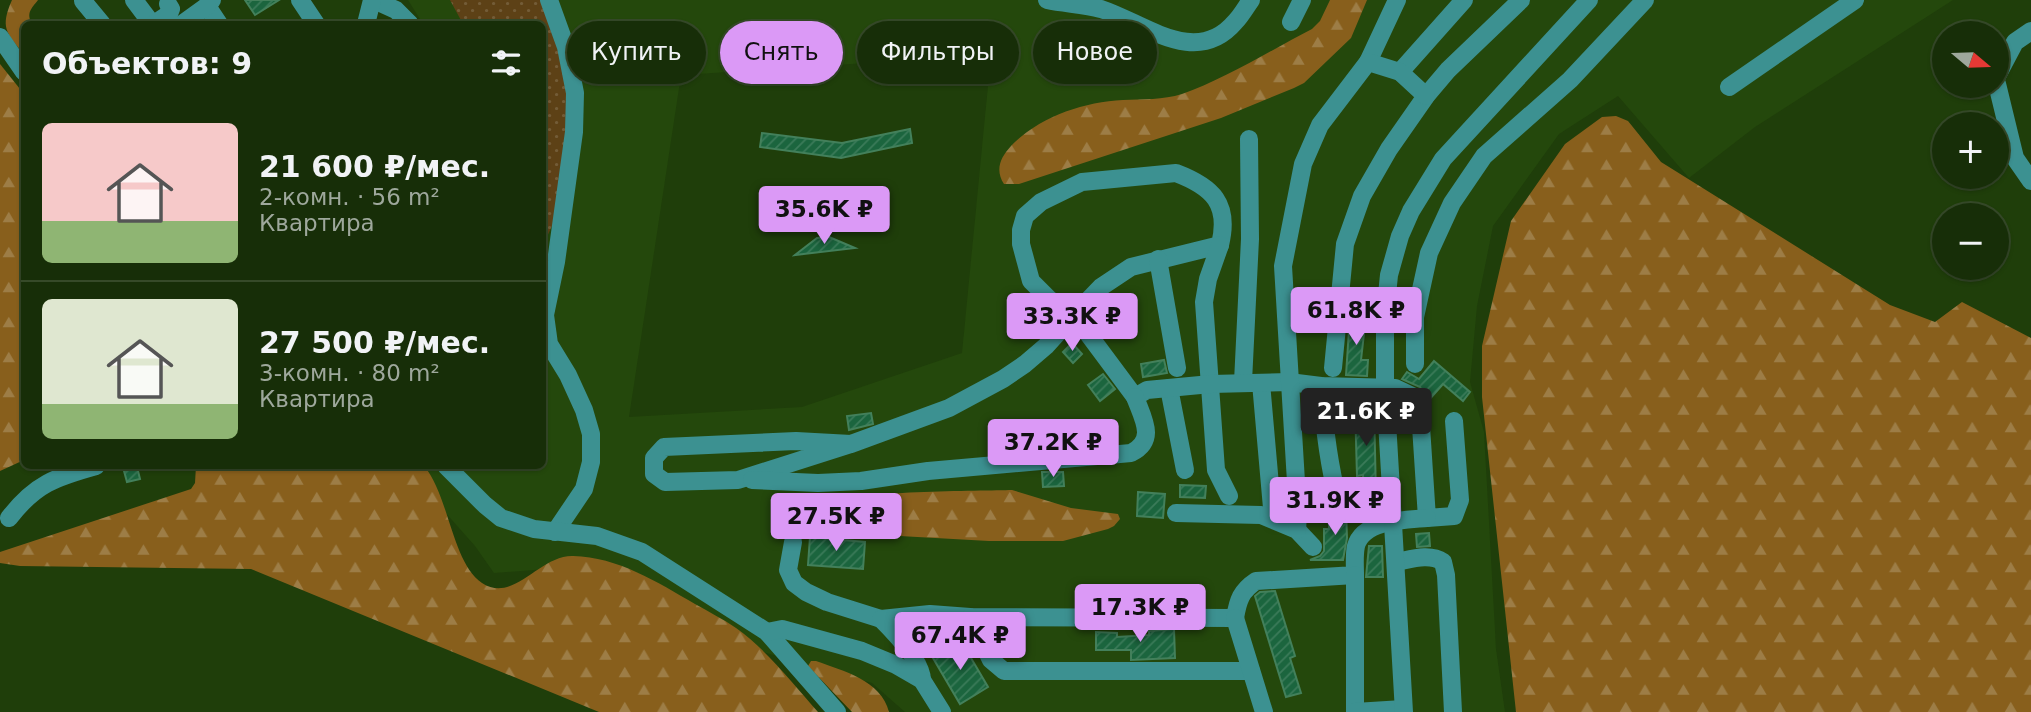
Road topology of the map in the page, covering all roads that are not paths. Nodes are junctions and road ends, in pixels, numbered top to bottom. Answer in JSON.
{"nodes":[{"id":1,"x":134,"y":0,"type":"edge"},
{"id":2,"x":300,"y":0,"type":"edge"},
{"id":3,"x":373,"y":0,"type":"edge"},
{"id":4,"x":548,"y":0,"type":"edge"},
{"id":5,"x":1051,"y":0,"type":"edge"},
{"id":6,"x":1251,"y":0,"type":"edge"},
{"id":7,"x":1301,"y":0,"type":"edge"},
{"id":8,"x":1397,"y":0,"type":"edge"},
{"id":9,"x":1464,"y":0,"type":"edge"},
{"id":10,"x":1521,"y":0,"type":"edge"},
{"id":11,"x":1588,"y":0,"type":"edge"},
{"id":12,"x":1645,"y":0,"type":"edge"},
{"id":13,"x":1855,"y":0,"type":"edge"},
{"id":14,"x":83,"y":1,"type":"edge"},
{"id":15,"x":209,"y":3,"type":"edge"},
{"id":16,"x":1104,"y":4,"type":"edge"},
{"id":17,"x":168,"y":5,"type":"dead end"},
{"id":18,"x":100,"y":21,"type":"edge"},
{"id":19,"x":151,"y":21,"type":"edge"},
{"id":20,"x":158,"y":21,"type":"edge"},
{"id":21,"x":186,"y":21,"type":"edge"},
{"id":22,"x":218,"y":21,"type":"edge"},
{"id":23,"x":314,"y":21,"type":"edge"},
{"id":24,"x":367,"y":21,"type":"edge"},
{"id":25,"x":407,"y":21,"type":"edge"},
{"id":26,"x":1291,"y":22,"type":"dead end"},
{"id":27,"x":2031,"y":31,"type":"edge"},
{"id":28,"x":0,"y":37,"type":"edge"},
{"id":29,"x":2009,"y":53,"type":"edge"},
{"id":30,"x":1368,"y":62,"type":"junction"},
{"id":31,"x":21,"y":68,"type":"edge"},
{"id":32,"x":1400,"y":72,"type":"junction"},
{"id":33,"x":1729,"y":87,"type":"dead end"},
{"id":34,"x":1426,"y":96,"type":"junction"},
{"id":35,"x":2000,"y":98,"type":"edge"},
{"id":36,"x":1249,"y":139,"type":"dead end"},
{"id":37,"x":2031,"y":181,"type":"edge"},
{"id":38,"x":1220,"y":245,"type":"junction"},
{"id":39,"x":1158,"y":259,"type":"junction"},
{"id":40,"x":549,"y":261,"type":"edge"},
{"id":41,"x":1074,"y":315,"type":"junction"},
{"id":42,"x":1385,"y":315,"type":"junction"},
{"id":43,"x":1415,"y":317,"type":"junction"},
{"id":44,"x":1415,"y":364,"type":"dead end"},
{"id":45,"x":1177,"y":368,"type":"dead end"},
{"id":46,"x":1334,"y":368,"type":"dead end"},
{"id":47,"x":1289,"y":382,"type":"junction"},
{"id":48,"x":1252,"y":383,"type":"junction"},
{"id":49,"x":1211,"y":384,"type":"junction"},
{"id":50,"x":1321,"y":386,"type":"junction"},
{"id":51,"x":1385,"y":387,"type":"junction"},
{"id":52,"x":1169,"y":388,"type":"junction"},
{"id":53,"x":1135,"y":397,"type":"junction"},
{"id":54,"x":1454,"y":421,"type":"dead end"},
{"id":55,"x":851,"y":444,"type":"junction"},
{"id":56,"x":85,"y":469,"type":"edge"},
{"id":57,"x":449,"y":469,"type":"edge"},
{"id":58,"x":1185,"y":470,"type":"dead end"},
{"id":59,"x":738,"y":480,"type":"junction"},
{"id":60,"x":1229,"y":496,"type":"dead end"},
{"id":61,"x":1338,"y":499,"type":"dead end"},
{"id":62,"x":1176,"y":513,"type":"dead end"},
{"id":63,"x":9,"y":518,"type":"dead end"},
{"id":64,"x":1427,"y":518,"type":"junction"},
{"id":65,"x":1273,"y":519,"type":"junction"},
{"id":66,"x":1394,"y":522,"type":"junction"},
{"id":67,"x":1297,"y":530,"type":"junction"},
{"id":68,"x":555,"y":532,"type":"junction"},
{"id":69,"x":793,"y":542,"type":"dead end"},
{"id":70,"x":1313,"y":547,"type":"dead end"},
{"id":71,"x":1396,"y":562,"type":"junction"},
{"id":72,"x":1355,"y":575,"type":"junction"},
{"id":73,"x":970,"y":617,"type":"junction"},
{"id":74,"x":1235,"y":618,"type":"junction"},
{"id":75,"x":881,"y":619,"type":"junction"},
{"id":76,"x":766,"y":632,"type":"junction"},
{"id":77,"x":1251,"y":671,"type":"junction"},
{"id":78,"x":922,"y":680,"type":"junction"},
{"id":79,"x":1404,"y":710,"type":"edge"},
{"id":80,"x":837,"y":712,"type":"edge"},
{"id":81,"x":942,"y":712,"type":"edge"},
{"id":82,"x":1264,"y":712,"type":"edge"},
{"id":83,"x":1355,"y":712,"type":"edge"},
{"id":84,"x":1453,"y":712,"type":"edge"}],
"edges":[{"from":1,"to":19,"type":"street"},
{"from":2,"to":23,"type":"street"},
{"from":3,"to":24,"type":"street"},
{"from":3,"to":25,"type":"street"},
{"from":4,"to":40,"type":"street"},
{"from":5,"to":16,"type":"street"},
{"from":6,"to":16,"type":"street"},
{"from":7,"to":26,"type":"street"},
{"from":8,"to":30,"type":"street"},
{"from":9,"to":32,"type":"street"},
{"from":10,"to":34,"type":"street"},
{"from":11,"to":42,"type":"street"},
{"from":12,"to":43,"type":"street"},
{"from":13,"to":33,"type":"street"},
{"from":14,"to":18,"type":"street"},
{"from":15,"to":21,"type":"street"},
{"from":15,"to":22,"type":"street"},
{"from":17,"to":20,"type":"street"},
{"from":27,"to":29,"type":"street"},
{"from":28,"to":31,"type":"street"},
{"from":30,"to":32,"type":"street"},
{"from":30,"to":47,"type":"street"},
{"from":32,"to":34,"type":"street"},
{"from":34,"to":46,"type":"street"},
{"from":35,"to":37,"type":"street"},
{"from":36,"to":48,"type":"street"},
{"from":38,"to":39,"type":"street"},
{"from":38,"to":41,"type":"street"},
{"from":38,"to":49,"type":"street"},
{"from":39,"to":41,"type":"street"},
{"from":39,"to":45,"type":"street"},
{"from":40,"to":68,"type":"street"},
{"from":41,"to":53,"type":"street"},
{"from":41,"to":55,"type":"street"},
{"from":42,"to":43,"type":"street"},
{"from":42,"to":51,"type":"street"},
{"from":43,"to":44,"type":"street"},
{"from":47,"to":48,"type":"street"},
{"from":47,"to":50,"type":"street"},
{"from":47,"to":67,"type":"street"},
{"from":48,"to":49,"type":"street"},
{"from":48,"to":65,"type":"street"},
{"from":49,"to":52,"type":"street"},
{"from":49,"to":60,"type":"street"},
{"from":50,"to":51,"type":"street"},
{"from":50,"to":61,"type":"street"},
{"from":51,"to":64,"type":"street"},
{"from":51,"to":66,"type":"street"},
{"from":52,"to":53,"type":"street"},
{"from":52,"to":58,"type":"street"},
{"from":53,"to":59,"type":"street"},
{"from":54,"to":64,"type":"street"},
{"from":55,"to":59,"type":"street"},
{"from":55,"to":59,"type":"street"},
{"from":56,"to":63,"type":"street"},
{"from":57,"to":68,"type":"street"},
{"from":62,"to":65,"type":"street"},
{"from":64,"to":66,"type":"street"},
{"from":65,"to":67,"type":"street"},
{"from":66,"to":71,"type":"street"},
{"from":66,"to":72,"type":"street"},
{"from":67,"to":70,"type":"street"},
{"from":68,"to":76,"type":"street"},
{"from":69,"to":75,"type":"street"},
{"from":71,"to":79,"type":"street"},
{"from":71,"to":84,"type":"street"},
{"from":72,"to":74,"type":"street"},
{"from":72,"to":83,"type":"street"},
{"from":73,"to":74,"type":"street"},
{"from":73,"to":75,"type":"street"},
{"from":73,"to":77,"type":"street"},
{"from":74,"to":77,"type":"street"},
{"from":75,"to":78,"type":"street"},
{"from":76,"to":78,"type":"street"},
{"from":76,"to":80,"type":"street"},
{"from":77,"to":82,"type":"street"},
{"from":78,"to":81,"type":"street"},
{"from":79,"to":83,"type":"street"}]}
